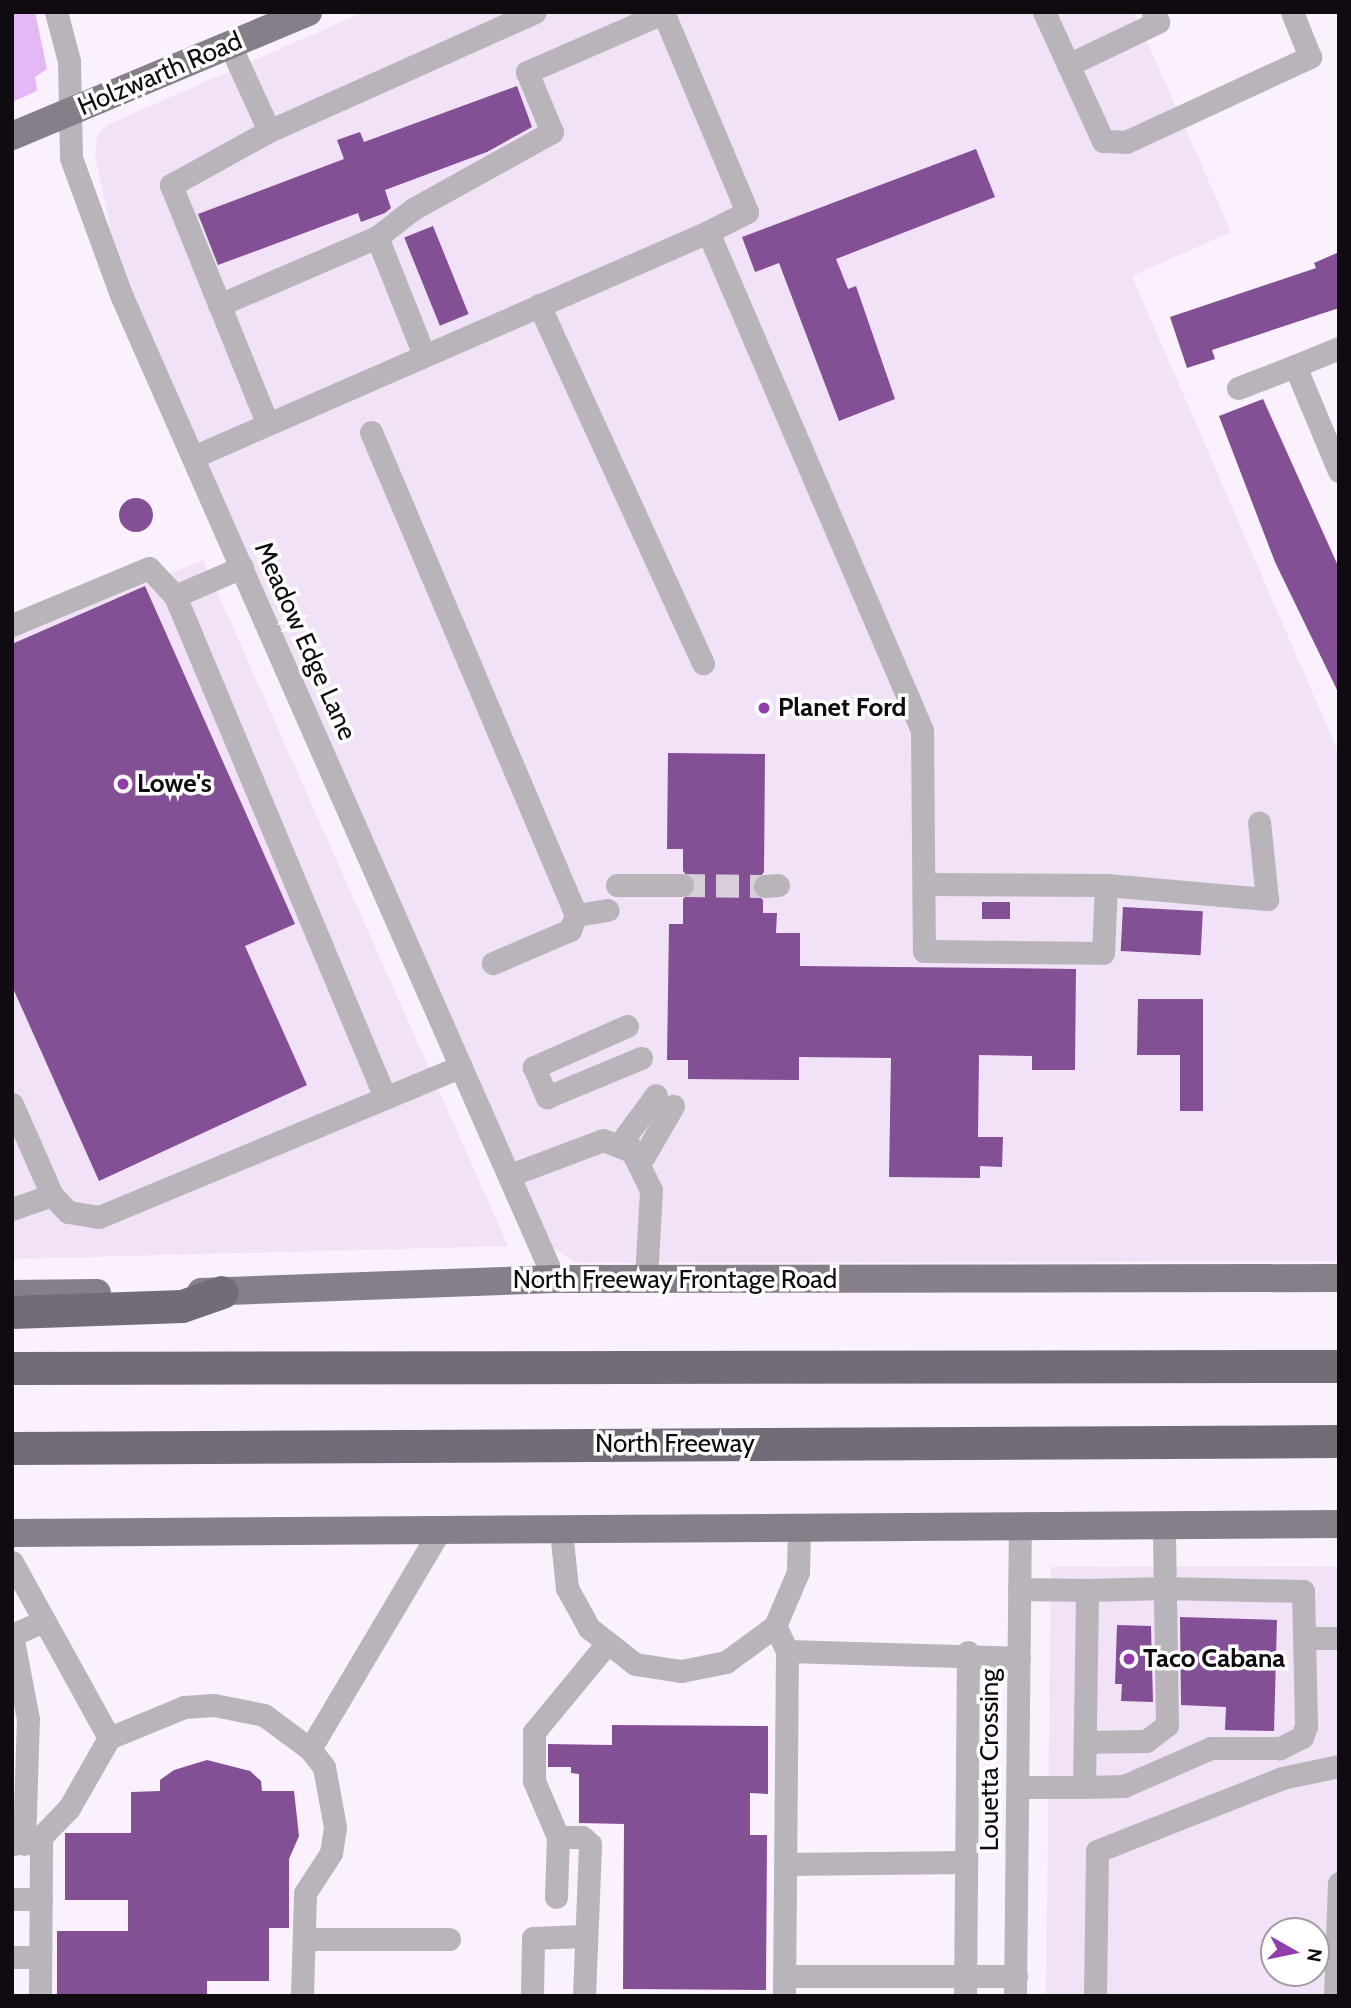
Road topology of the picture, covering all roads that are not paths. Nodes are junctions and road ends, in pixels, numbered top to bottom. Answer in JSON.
{"nodes":[{"id":1,"x":56,"y":12,"type":"edge"},
{"id":2,"x":308,"y":12,"type":"edge"},
{"id":3,"x":535,"y":12,"type":"edge"},
{"id":4,"x":1044,"y":12,"type":"edge"},
{"id":5,"x":1153,"y":12,"type":"edge"},
{"id":6,"x":1292,"y":12,"type":"edge"},
{"id":7,"x":663,"y":13,"type":"edge"},
{"id":8,"x":230,"y":45,"type":"junction"},
{"id":9,"x":1068,"y":65,"type":"junction"},
{"id":10,"x":71,"y":111,"type":"junction"},
{"id":11,"x":269,"y":131,"type":"junction"},
{"id":12,"x":12,"y":136,"type":"edge"},
{"id":13,"x":708,"y":232,"type":"junction"},
{"id":14,"x":377,"y":237,"type":"junction"},
{"id":15,"x":219,"y":305,"type":"junction"},
{"id":16,"x":539,"y":305,"type":"junction"},
{"id":17,"x":1339,"y":348,"type":"edge"},
{"id":18,"x":424,"y":355,"type":"junction"},
{"id":19,"x":1295,"y":366,"type":"junction"},
{"id":20,"x":1238,"y":388,"type":"dead end"},
{"id":21,"x":267,"y":423,"type":"junction"},
{"id":22,"x":371,"y":432,"type":"dead end"},
{"id":23,"x":193,"y":457,"type":"junction"},
{"id":24,"x":1339,"y":471,"type":"edge"},
{"id":25,"x":242,"y":567,"type":"junction"},
{"id":26,"x":175,"y":596,"type":"junction"},
{"id":27,"x":12,"y":625,"type":"edge"},
{"id":28,"x":703,"y":663,"type":"dead end"},
{"id":29,"x":1259,"y":822,"type":"dead end"},
{"id":30,"x":924,"y":884,"type":"junction"},
{"id":31,"x":617,"y":885,"type":"dead end"},
{"id":32,"x":682,"y":885,"type":"tunnel mouth"},
{"id":33,"x":1106,"y":885,"type":"junction"},
{"id":34,"x":608,"y":910,"type":"dead end"},
{"id":35,"x":576,"y":915,"type":"junction"},
{"id":36,"x":493,"y":963,"type":"dead end"},
{"id":37,"x":627,"y":1026,"type":"dead end"},
{"id":38,"x":641,"y":1058,"type":"dead end"},
{"id":39,"x":461,"y":1066,"type":"junction"},
{"id":40,"x":384,"y":1095,"type":"junction"},
{"id":41,"x":665,"y":1101,"type":"dead end"},
{"id":42,"x":12,"y":1104,"type":"edge"},
{"id":43,"x":630,"y":1151,"type":"junction"},
{"id":44,"x":510,"y":1175,"type":"junction"},
{"id":45,"x":52,"y":1195,"type":"junction"},
{"id":46,"x":12,"y":1209,"type":"edge"},
{"id":47,"x":646,"y":1278,"type":"junction"},
{"id":48,"x":1339,"y":1278,"type":"edge"},
{"id":49,"x":554,"y":1279,"type":"junction"},
{"id":50,"x":222,"y":1292,"type":"junction"},
{"id":51,"x":12,"y":1294,"type":"edge"},
{"id":52,"x":12,"y":1312,"type":"edge"},
{"id":53,"x":1339,"y":1366,"type":"edge"},
{"id":54,"x":12,"y":1368,"type":"edge"},
{"id":55,"x":1339,"y":1441,"type":"edge"},
{"id":56,"x":12,"y":1448,"type":"edge"},
{"id":57,"x":1020,"y":1524,"type":"junction"},
{"id":58,"x":1164,"y":1524,"type":"junction"},
{"id":59,"x":1339,"y":1524,"type":"edge"},
{"id":60,"x":799,"y":1527,"type":"junction"},
{"id":61,"x":561,"y":1531,"type":"junction"},
{"id":62,"x":12,"y":1532,"type":"edge"},
{"id":63,"x":439,"y":1532,"type":"junction"},
{"id":64,"x":12,"y":1562,"type":"edge"},
{"id":65,"x":1166,"y":1588,"type":"junction"},
{"id":66,"x":1019,"y":1589,"type":"junction"},
{"id":67,"x":1087,"y":1590,"type":"junction"},
{"id":68,"x":44,"y":1622,"type":"junction"},
{"id":69,"x":775,"y":1626,"type":"junction"},
{"id":70,"x":1305,"y":1637,"type":"junction"},
{"id":71,"x":1339,"y":1638,"type":"edge"},
{"id":72,"x":606,"y":1646,"type":"junction"},
{"id":73,"x":787,"y":1651,"type":"junction"},
{"id":74,"x":968,"y":1652,"type":"junction"},
{"id":75,"x":1019,"y":1658,"type":"junction"},
{"id":76,"x":109,"y":1738,"type":"junction"},
{"id":77,"x":1085,"y":1742,"type":"junction"},
{"id":78,"x":1280,"y":1748,"type":"junction"},
{"id":79,"x":310,"y":1749,"type":"junction"},
{"id":80,"x":1339,"y":1766,"type":"edge"},
{"id":81,"x":1282,"y":1777,"type":"junction"},
{"id":82,"x":1018,"y":1787,"type":"junction"},
{"id":83,"x":1084,"y":1787,"type":"junction"},
{"id":84,"x":558,"y":1837,"type":"junction"},
{"id":85,"x":26,"y":1842,"type":"edge"},
{"id":86,"x":966,"y":1861,"type":"junction"},
{"id":87,"x":785,"y":1864,"type":"junction"},
{"id":88,"x":1339,"y":1883,"type":"edge"},
{"id":89,"x":556,"y":1897,"type":"dead end"},
{"id":90,"x":12,"y":1899,"type":"edge"},
{"id":91,"x":41,"y":1899,"type":"junction"},
{"id":92,"x":584,"y":1936,"type":"junction"},
{"id":93,"x":449,"y":1938,"type":"dead end"},
{"id":94,"x":304,"y":1939,"type":"junction"},
{"id":95,"x":12,"y":1957,"type":"edge"},
{"id":96,"x":40,"y":1958,"type":"junction"},
{"id":97,"x":784,"y":1986,"type":"edge"},
{"id":98,"x":965,"y":1986,"type":"edge"},
{"id":99,"x":1015,"y":1986,"type":"edge"},
{"id":100,"x":40,"y":1996,"type":"edge"},
{"id":101,"x":302,"y":1996,"type":"edge"},
{"id":102,"x":532,"y":1996,"type":"edge"},
{"id":103,"x":584,"y":1996,"type":"edge"},
{"id":104,"x":1095,"y":1996,"type":"edge"},
{"id":105,"x":1335,"y":1996,"type":"edge"}],
"edges":[{"from":1,"to":10,"type":"street","name":"Meadow Edge Lane"},
{"from":2,"to":8,"type":"main road","name":"Holzwarth Road"},
{"from":3,"to":11,"type":"street"},
{"from":4,"to":9,"type":"street"},
{"from":5,"to":9,"type":"street"},
{"from":6,"to":9,"type":"street"},
{"from":7,"to":13,"type":"street"},
{"from":7,"to":14,"type":"street"},
{"from":8,"to":10,"type":"main road","name":"Holzwarth Road"},
{"from":8,"to":11,"type":"street"},
{"from":10,"to":12,"type":"main road","name":"Holzwarth Road"},
{"from":10,"to":23,"type":"street","name":"Meadow Edge Lane"},
{"from":11,"to":15,"type":"street"},
{"from":13,"to":16,"type":"street"},
{"from":13,"to":30,"type":"street"},
{"from":14,"to":15,"type":"street"},
{"from":14,"to":18,"type":"street"},
{"from":15,"to":21,"type":"street"},
{"from":16,"to":18,"type":"street"},
{"from":16,"to":28,"type":"street"},
{"from":17,"to":19,"type":"street"},
{"from":18,"to":21,"type":"street"},
{"from":19,"to":20,"type":"street"},
{"from":19,"to":24,"type":"street"},
{"from":21,"to":23,"type":"street"},
{"from":22,"to":35,"type":"street"},
{"from":23,"to":25,"type":"street","name":"Meadow Edge Lane"},
{"from":25,"to":26,"type":"street"},
{"from":25,"to":39,"type":"street","name":"Meadow Edge Lane"},
{"from":26,"to":27,"type":"street"},
{"from":26,"to":40,"type":"street"},
{"from":29,"to":33,"type":"street"},
{"from":30,"to":33,"type":"street"},
{"from":30,"to":33,"type":"street"},
{"from":31,"to":32,"type":"street"},
{"from":34,"to":35,"type":"street"},
{"from":35,"to":36,"type":"street"},
{"from":37,"to":38,"type":"street"},
{"from":39,"to":40,"type":"street"},
{"from":39,"to":44,"type":"street","name":"Meadow Edge Lane"},
{"from":40,"to":45,"type":"street"},
{"from":41,"to":43,"type":"street"},
{"from":42,"to":45,"type":"street"},
{"from":43,"to":44,"type":"street"},
{"from":43,"to":47,"type":"street"},
{"from":44,"to":49,"type":"street","name":"Meadow Edge Lane"},
{"from":45,"to":46,"type":"street"},
{"from":47,"to":48,"type":"main road","name":"North Freeway Frontage Road"},
{"from":47,"to":49,"type":"main road","name":"North Freeway Frontage Road"},
{"from":49,"to":50,"type":"main road","name":"North Freeway Frontage Road"},
{"from":50,"to":51,"type":"main road","name":"North Freeway Frontage Road"},
{"from":50,"to":52,"type":"highway"},
{"from":53,"to":54,"type":"highway"},
{"from":55,"to":56,"type":"highway","name":"North Freeway"},
{"from":57,"to":58,"type":"main road"},
{"from":57,"to":60,"type":"main road"},
{"from":57,"to":66,"type":"street","name":"Louetta Crossing"},
{"from":58,"to":59,"type":"main road"},
{"from":58,"to":65,"type":"street"},
{"from":60,"to":61,"type":"main road"},
{"from":60,"to":69,"type":"street"},
{"from":61,"to":63,"type":"main road"},
{"from":61,"to":72,"type":"street"},
{"from":62,"to":63,"type":"main road"},
{"from":63,"to":79,"type":"street"},
{"from":64,"to":68,"type":"street"},
{"from":65,"to":67,"type":"street"},
{"from":65,"to":70,"type":"street"},
{"from":65,"to":77,"type":"street"},
{"from":66,"to":67,"type":"street"},
{"from":66,"to":75,"type":"street","name":"Louetta Crossing"},
{"from":67,"to":77,"type":"street"},
{"from":68,"to":76,"type":"street"},
{"from":68,"to":85,"type":"street"},
{"from":69,"to":72,"type":"street"},
{"from":69,"to":73,"type":"street"},
{"from":70,"to":71,"type":"street"},
{"from":70,"to":78,"type":"street"},
{"from":72,"to":84,"type":"street"},
{"from":73,"to":74,"type":"street"},
{"from":73,"to":87,"type":"street"},
{"from":74,"to":75,"type":"street"},
{"from":74,"to":86,"type":"street"},
{"from":75,"to":82,"type":"street","name":"Louetta Crossing"},
{"from":76,"to":79,"type":"street"},
{"from":76,"to":85,"type":"street"},
{"from":77,"to":83,"type":"street"},
{"from":78,"to":81,"type":"street"},
{"from":78,"to":83,"type":"street"},
{"from":79,"to":94,"type":"street"},
{"from":80,"to":81,"type":"street"},
{"from":81,"to":104,"type":"street"},
{"from":82,"to":83,"type":"street"},
{"from":82,"to":99,"type":"street","name":"Louetta Crossing"},
{"from":84,"to":89,"type":"street"},
{"from":84,"to":92,"type":"street"},
{"from":85,"to":91,"type":"street"},
{"from":86,"to":87,"type":"street"},
{"from":86,"to":98,"type":"street"},
{"from":87,"to":97,"type":"street"},
{"from":88,"to":105,"type":"street"},
{"from":90,"to":91,"type":"street"},
{"from":91,"to":96,"type":"street"},
{"from":92,"to":102,"type":"street"},
{"from":92,"to":103,"type":"street"},
{"from":93,"to":94,"type":"street"},
{"from":94,"to":101,"type":"street"},
{"from":95,"to":96,"type":"street"},
{"from":96,"to":100,"type":"street"},
{"from":97,"to":98,"type":"street"},
{"from":98,"to":99,"type":"street"}]}
